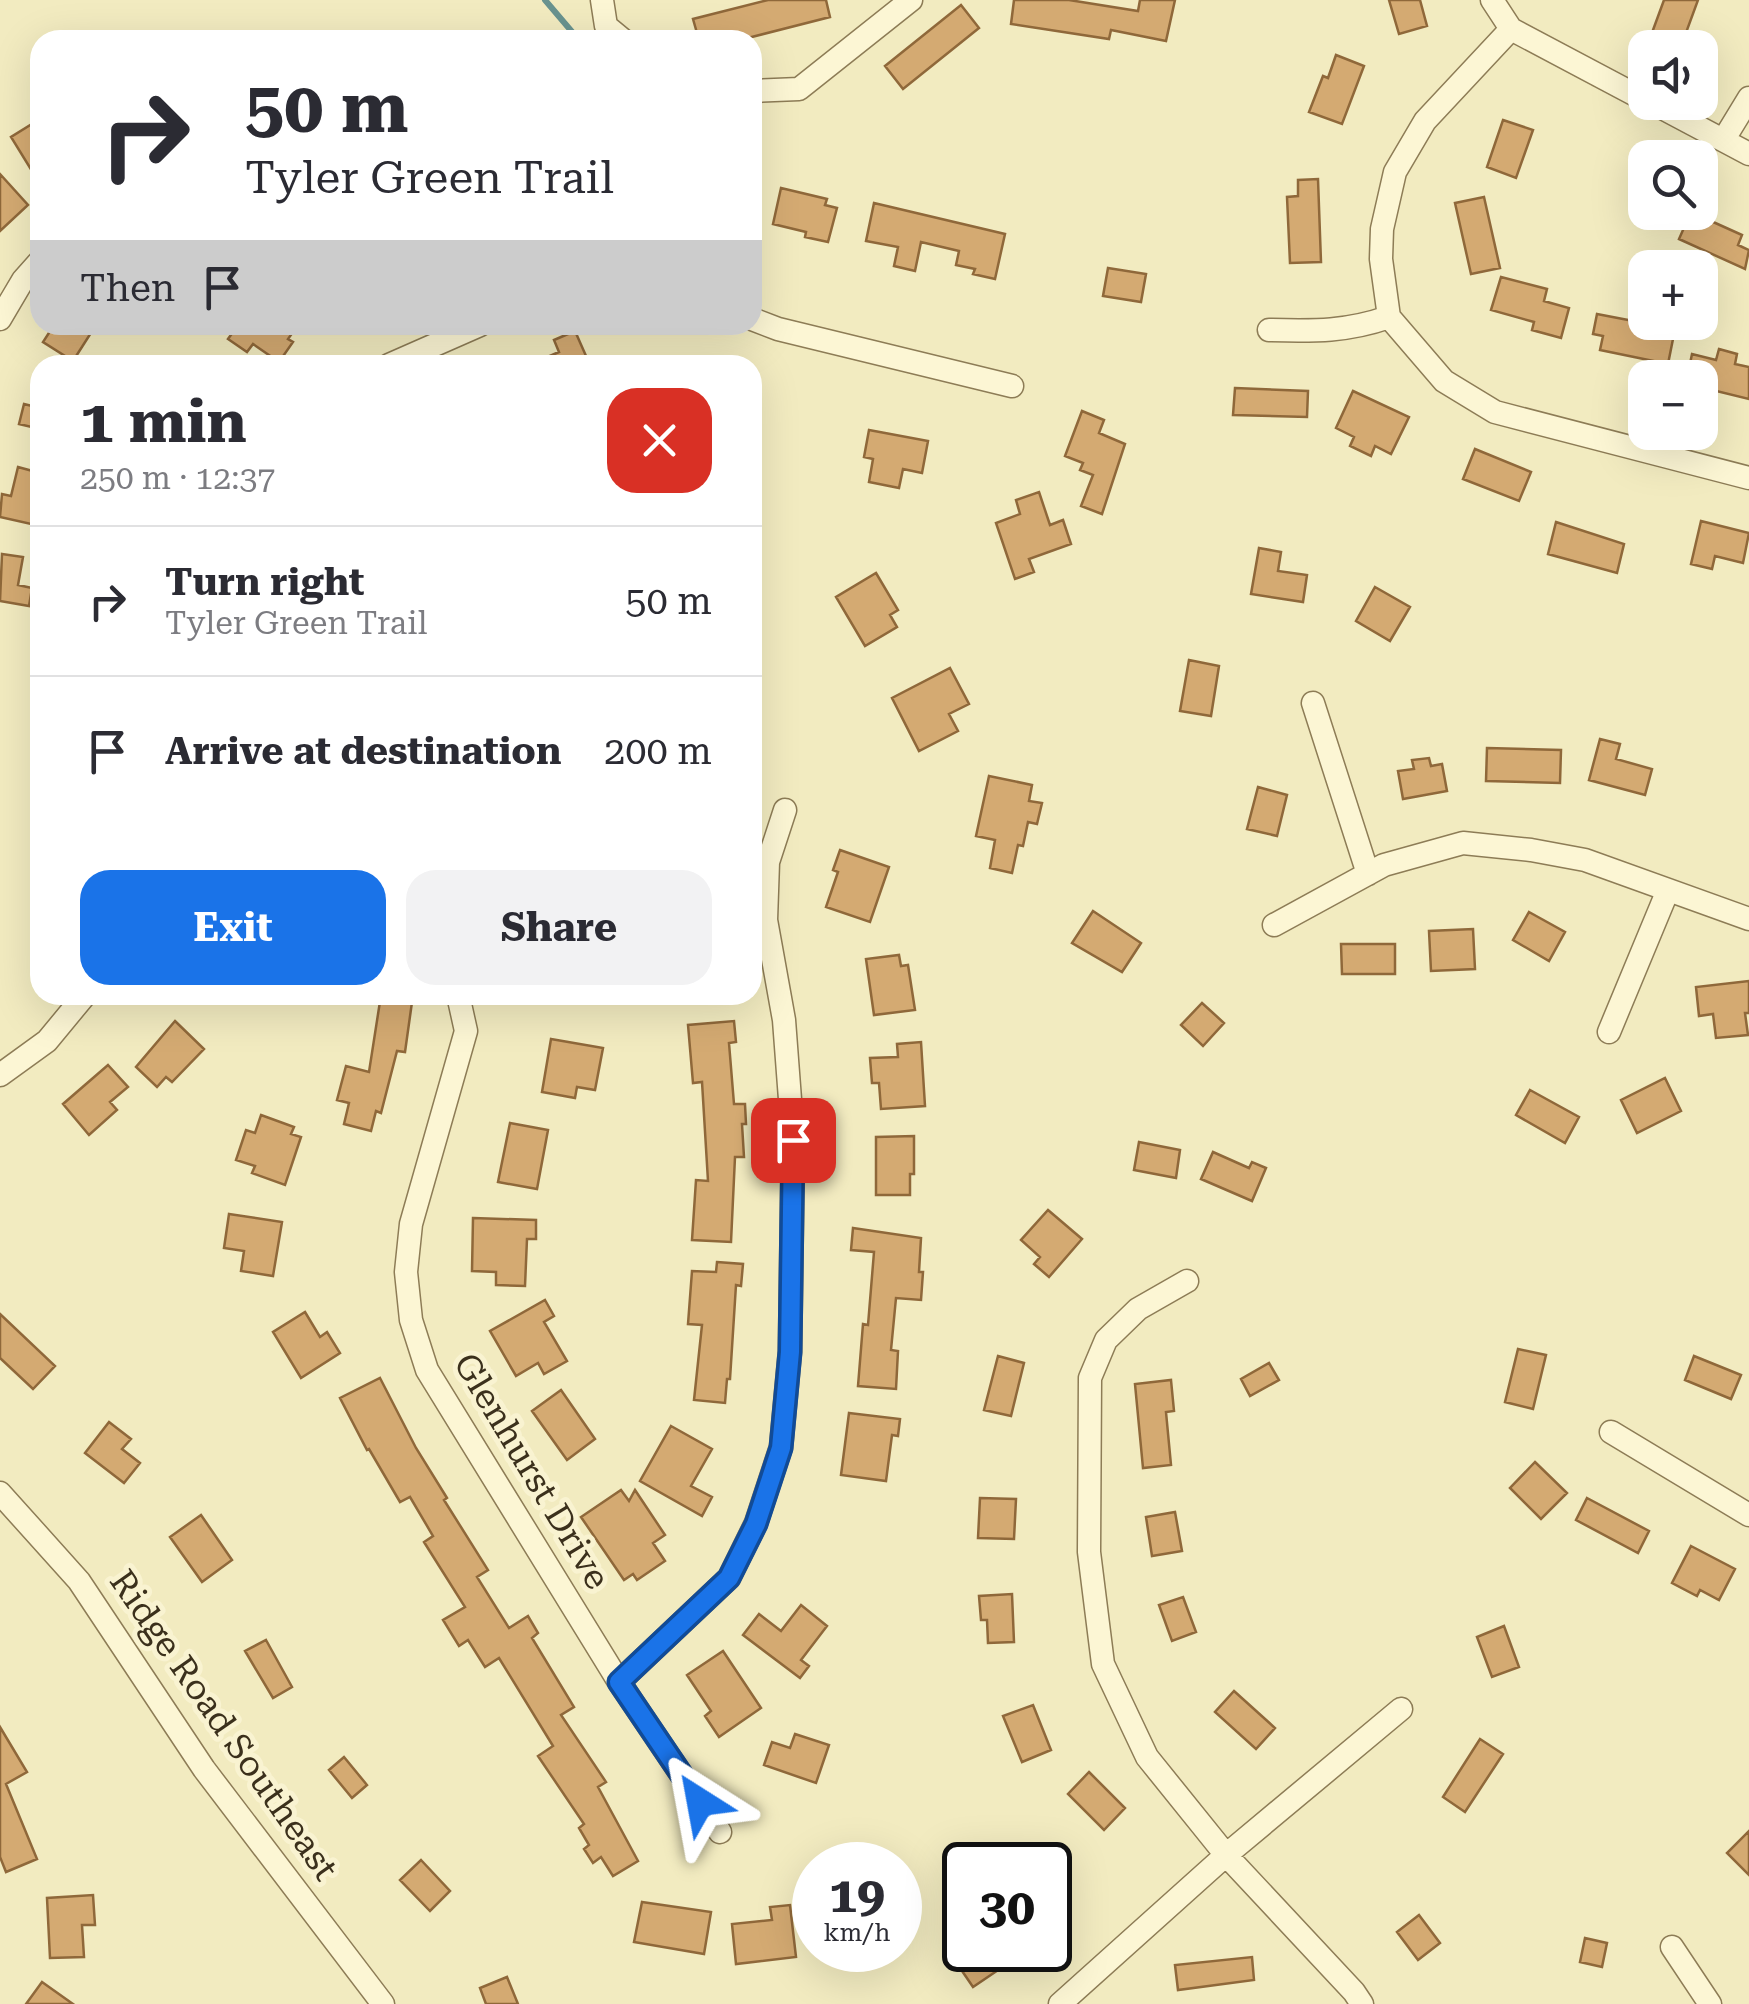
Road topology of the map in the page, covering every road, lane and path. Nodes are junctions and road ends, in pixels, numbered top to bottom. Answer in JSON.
{"nodes":[{"id":1,"x":602,"y":0,"type":"edge"},
{"id":2,"x":911,"y":0,"type":"edge"},
{"id":3,"x":1492,"y":0,"type":"edge"},
{"id":4,"x":1511,"y":29,"type":"junction"},
{"id":5,"x":611,"y":30,"type":"edge"},
{"id":6,"x":1628,"y":90,"type":"edge"},
{"id":7,"x":762,"y":91,"type":"edge"},
{"id":8,"x":1749,"y":98,"type":"edge"},
{"id":9,"x":1686,"y":120,"type":"edge"},
{"id":10,"x":1724,"y":139,"type":"junction"},
{"id":11,"x":1749,"y":154,"type":"edge"},
{"id":12,"x":30,"y":273,"type":"edge"},
{"id":13,"x":1390,"y":317,"type":"junction"},
{"id":14,"x":0,"y":319,"type":"edge"},
{"id":15,"x":762,"y":323,"type":"edge"},
{"id":16,"x":1268,"y":330,"type":"dead end"},
{"id":17,"x":457,"y":335,"type":"edge"},
{"id":18,"x":412,"y":355,"type":"edge"},
{"id":19,"x":1012,"y":386,"type":"dead end"},
{"id":20,"x":1749,"y":478,"type":"edge"},
{"id":21,"x":1313,"y":703,"type":"dead end"},
{"id":22,"x":785,"y":810,"type":"dead end"},
{"id":23,"x":1368,"y":874,"type":"junction"},
{"id":24,"x":1668,"y":890,"type":"junction"},
{"id":25,"x":1749,"y":919,"type":"edge"},
{"id":26,"x":1274,"y":925,"type":"dead end"},
{"id":27,"x":77,"y":1005,"type":"edge"},
{"id":28,"x":460,"y":1005,"type":"edge"},
{"id":29,"x":1609,"y":1032,"type":"dead end"},
{"id":30,"x":0,"y":1075,"type":"edge"},
{"id":31,"x":1187,"y":1281,"type":"dead end"},
{"id":32,"x":1611,"y":1432,"type":"dead end"},
{"id":33,"x":0,"y":1494,"type":"edge"},
{"id":34,"x":1749,"y":1515,"type":"edge"},
{"id":35,"x":619,"y":1682,"type":"junction"},
{"id":36,"x":1402,"y":1709,"type":"dead end"},
{"id":37,"x":720,"y":1832,"type":"dead end"},
{"id":38,"x":1226,"y":1855,"type":"junction"},
{"id":39,"x":1672,"y":1947,"type":"dead end"},
{"id":40,"x":383,"y":2004,"type":"edge"},
{"id":41,"x":1060,"y":2004,"type":"edge"},
{"id":42,"x":1362,"y":2004,"type":"edge"},
{"id":43,"x":1710,"y":2004,"type":"edge"}],
"edges":[{"from":1,"to":5,"type":"street"},
{"from":2,"to":7,"type":"street"},
{"from":3,"to":4,"type":"street"},
{"from":4,"to":6,"type":"street"},
{"from":4,"to":13,"type":"street"},
{"from":8,"to":10,"type":"street"},
{"from":9,"to":10,"type":"street"},
{"from":10,"to":11,"type":"street"},
{"from":12,"to":14,"type":"street"},
{"from":13,"to":16,"type":"street"},
{"from":13,"to":20,"type":"street"},
{"from":15,"to":19,"type":"street"},
{"from":17,"to":18,"type":"street"},
{"from":21,"to":23,"type":"street"},
{"from":22,"to":35,"type":"street"},
{"from":23,"to":24,"type":"street"},
{"from":23,"to":26,"type":"street"},
{"from":24,"to":25,"type":"street"},
{"from":24,"to":29,"type":"street"},
{"from":27,"to":30,"type":"street"},
{"from":28,"to":35,"type":"street","name":"Glenhurst Drive"},
{"from":31,"to":38,"type":"street"},
{"from":32,"to":34,"type":"street"},
{"from":33,"to":40,"type":"street","name":"Ridge Road Southeast"},
{"from":35,"to":37,"type":"street","name":"Glenhurst Drive"},
{"from":36,"to":38,"type":"street"},
{"from":38,"to":41,"type":"street"},
{"from":38,"to":42,"type":"street"},
{"from":39,"to":43,"type":"street"}]}
